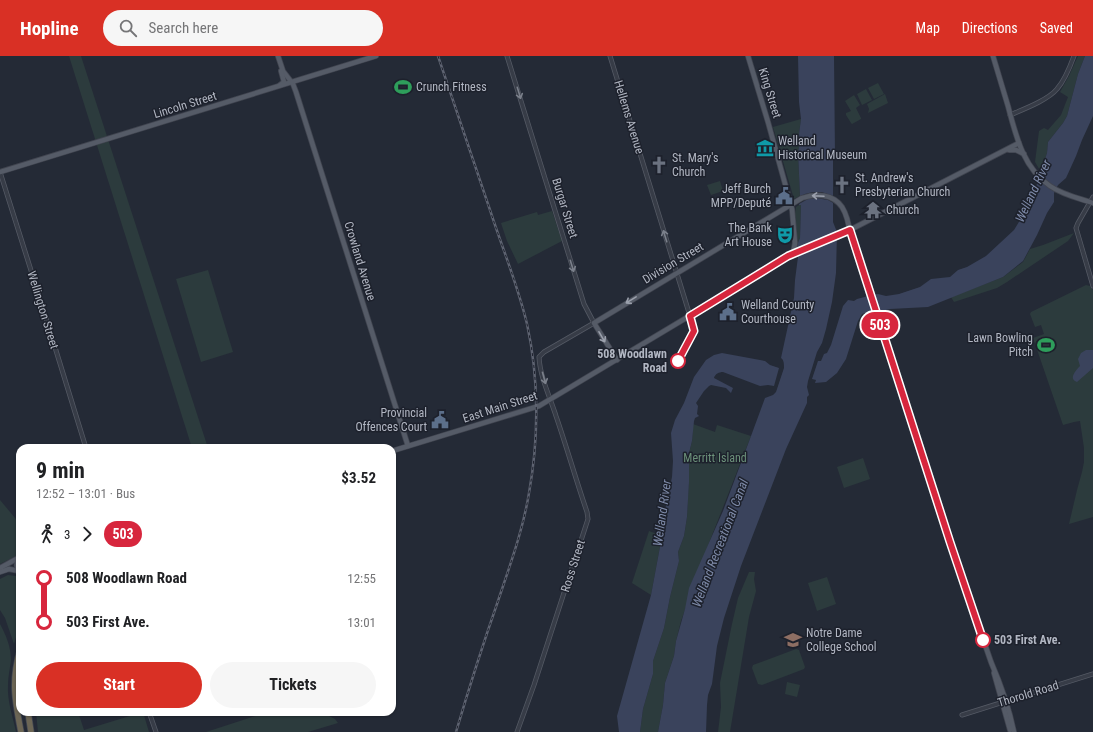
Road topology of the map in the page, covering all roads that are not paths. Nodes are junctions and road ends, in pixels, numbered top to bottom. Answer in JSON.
{"nodes":[{"id":1,"x":376,"y":56,"type":"edge"},
{"id":2,"x":507,"y":56,"type":"edge"},
{"id":3,"x":610,"y":56,"type":"edge"},
{"id":4,"x":748,"y":56,"type":"edge"},
{"id":5,"x":993,"y":56,"type":"edge"},
{"id":6,"x":1074,"y":56,"type":"edge"},
{"id":7,"x":279,"y":58,"type":"edge"},
{"id":8,"x":304,"y":78,"type":"junction"},
{"id":9,"x":291,"y":82,"type":"junction"},
{"id":10,"x":279,"y":86,"type":"junction"},
{"id":11,"x":298,"y":98,"type":"junction"},
{"id":12,"x":1010,"y":115,"type":"junction"},
{"id":13,"x":1019,"y":143,"type":"junction"},
{"id":14,"x":1005,"y":150,"type":"junction"},
{"id":15,"x":1024,"y":154,"type":"junction"},
{"id":16,"x":0,"y":172,"type":"edge"},
{"id":17,"x":1093,"y":197,"type":"edge"},
{"id":18,"x":1091,"y":203,"type":"edge"},
{"id":19,"x":791,"y":205,"type":"junction"},
{"id":20,"x":849,"y":228,"type":"junction"},
{"id":21,"x":795,"y":253,"type":"junction"},
{"id":22,"x":676,"y":273,"type":"junction"},
{"id":23,"x":1092,"y":281,"type":"edge"},
{"id":24,"x":1093,"y":286,"type":"edge"},
{"id":25,"x":690,"y":316,"type":"junction"},
{"id":26,"x":594,"y":322,"type":"junction"},
{"id":27,"x":611,"y":351,"type":"junction"},
{"id":28,"x":617,"y":360,"type":"junction"},
{"id":29,"x":599,"y":371,"type":"junction"},
{"id":30,"x":550,"y":400,"type":"junction"},
{"id":31,"x":85,"y":444,"type":"edge"},
{"id":32,"x":408,"y":446,"type":"junction"},
{"id":33,"x":396,"y":450,"type":"edge"},
{"id":34,"x":16,"y":559,"type":"edge"},
{"id":35,"x":0,"y":568,"type":"edge"},
{"id":36,"x":16,"y":570,"type":"edge"},
{"id":37,"x":0,"y":572,"type":"edge"},
{"id":38,"x":16,"y":667,"type":"edge"},
{"id":39,"x":1093,"y":674,"type":"edge"},
{"id":40,"x":1004,"y":702,"type":"junction"},
{"id":41,"x":16,"y":704,"type":"edge"},
{"id":42,"x":962,"y":714,"type":"dead end"},
{"id":43,"x":18,"y":716,"type":"edge"},
{"id":44,"x":29,"y":716,"type":"edge"},
{"id":45,"x":150,"y":716,"type":"edge"},
{"id":46,"x":21,"y":732,"type":"edge"},
{"id":47,"x":31,"y":732,"type":"edge"},
{"id":48,"x":156,"y":732,"type":"edge"},
{"id":49,"x":517,"y":732,"type":"edge"},
{"id":50,"x":1012,"y":732,"type":"edge"}],
"edges":[{"from":1,"to":8,"type":"main road","name":"Lincoln Street"},
{"from":2,"to":26,"type":"street","name":"Burgar Street","one_way":true},
{"from":22,"to":3,"type":"street","name":"Hellems Avenue","one_way":true},
{"from":4,"to":19,"type":"main road","name":"King Street"},
{"from":5,"to":12,"type":"main road"},
{"from":6,"to":12,"type":"street"},
{"from":7,"to":9,"type":"main road","name":"Crowland Avenue"},
{"from":7,"to":10,"type":"main road"},
{"from":8,"to":9,"type":"main road","name":"Lincoln Street"},
{"from":8,"to":11,"type":"main road"},
{"from":9,"to":10,"type":"main road","name":"Lincoln Street"},
{"from":9,"to":11,"type":"main road","name":"Crowland Avenue"},
{"from":10,"to":16,"type":"main road","name":"Lincoln Street"},
{"from":11,"to":32,"type":"main road","name":"Crowland Avenue"},
{"from":12,"to":13,"type":"main road"},
{"from":13,"to":14,"type":"main road","name":"East Main Street"},
{"from":13,"to":15,"type":"main road"},
{"from":14,"to":15,"type":"main road"},
{"from":14,"to":20,"type":"main road","name":"East Main Street"},
{"from":15,"to":18,"type":"main road"},
{"from":16,"to":31,"type":"street","name":"Wellington Street"},
{"from":17,"to":18,"type":"street"},
{"from":18,"to":23,"type":"street"},
{"from":20,"to":19,"type":"main road","name":"Division Street","one_way":true},
{"from":19,"to":21,"type":"main road","name":"King Street"},
{"from":19,"to":22,"type":"main road","name":"Division Street"},
{"from":20,"to":21,"type":"main road","name":"East Main Street"},
{"from":20,"to":40,"type":"main road","name":"Division Street"},
{"from":21,"to":25,"type":"main road","name":"East Main Street"},
{"from":22,"to":25,"type":"street","name":"Hellems Avenue"},
{"from":22,"to":26,"type":"main road","name":"Division Street","one_way":true},
{"from":23,"to":24,"type":"street"},
{"from":25,"to":28,"type":"main road","name":"East Main Street"},
{"from":26,"to":27,"type":"main road","name":"Burgar Street","one_way":true},
{"from":26,"to":30,"type":"street","name":"Division Street","one_way":true},
{"from":27,"to":28,"type":"main road","name":"Burgar Street"},
{"from":27,"to":29,"type":"main road"},
{"from":28,"to":29,"type":"main road","name":"East Main Street"},
{"from":29,"to":30,"type":"main road","name":"East Main Street"},
{"from":30,"to":32,"type":"main road","name":"East Main Street"},
{"from":30,"to":49,"type":"street","name":"Ross Street"},
{"from":32,"to":33,"type":"main road","name":"East Main Street"},
{"from":34,"to":35,"type":"main road"},
{"from":36,"to":37,"type":"main road"},
{"from":38,"to":41,"type":"highway"},
{"from":39,"to":40,"type":"street","name":"Thorold Road"},
{"from":40,"to":42,"type":"street","name":"Thorold Road"},
{"from":40,"to":50,"type":"main road","name":"Division Street"},
{"from":43,"to":46,"type":"highway"},
{"from":44,"to":47,"type":"highway"},
{"from":45,"to":48,"type":"street"}]}
